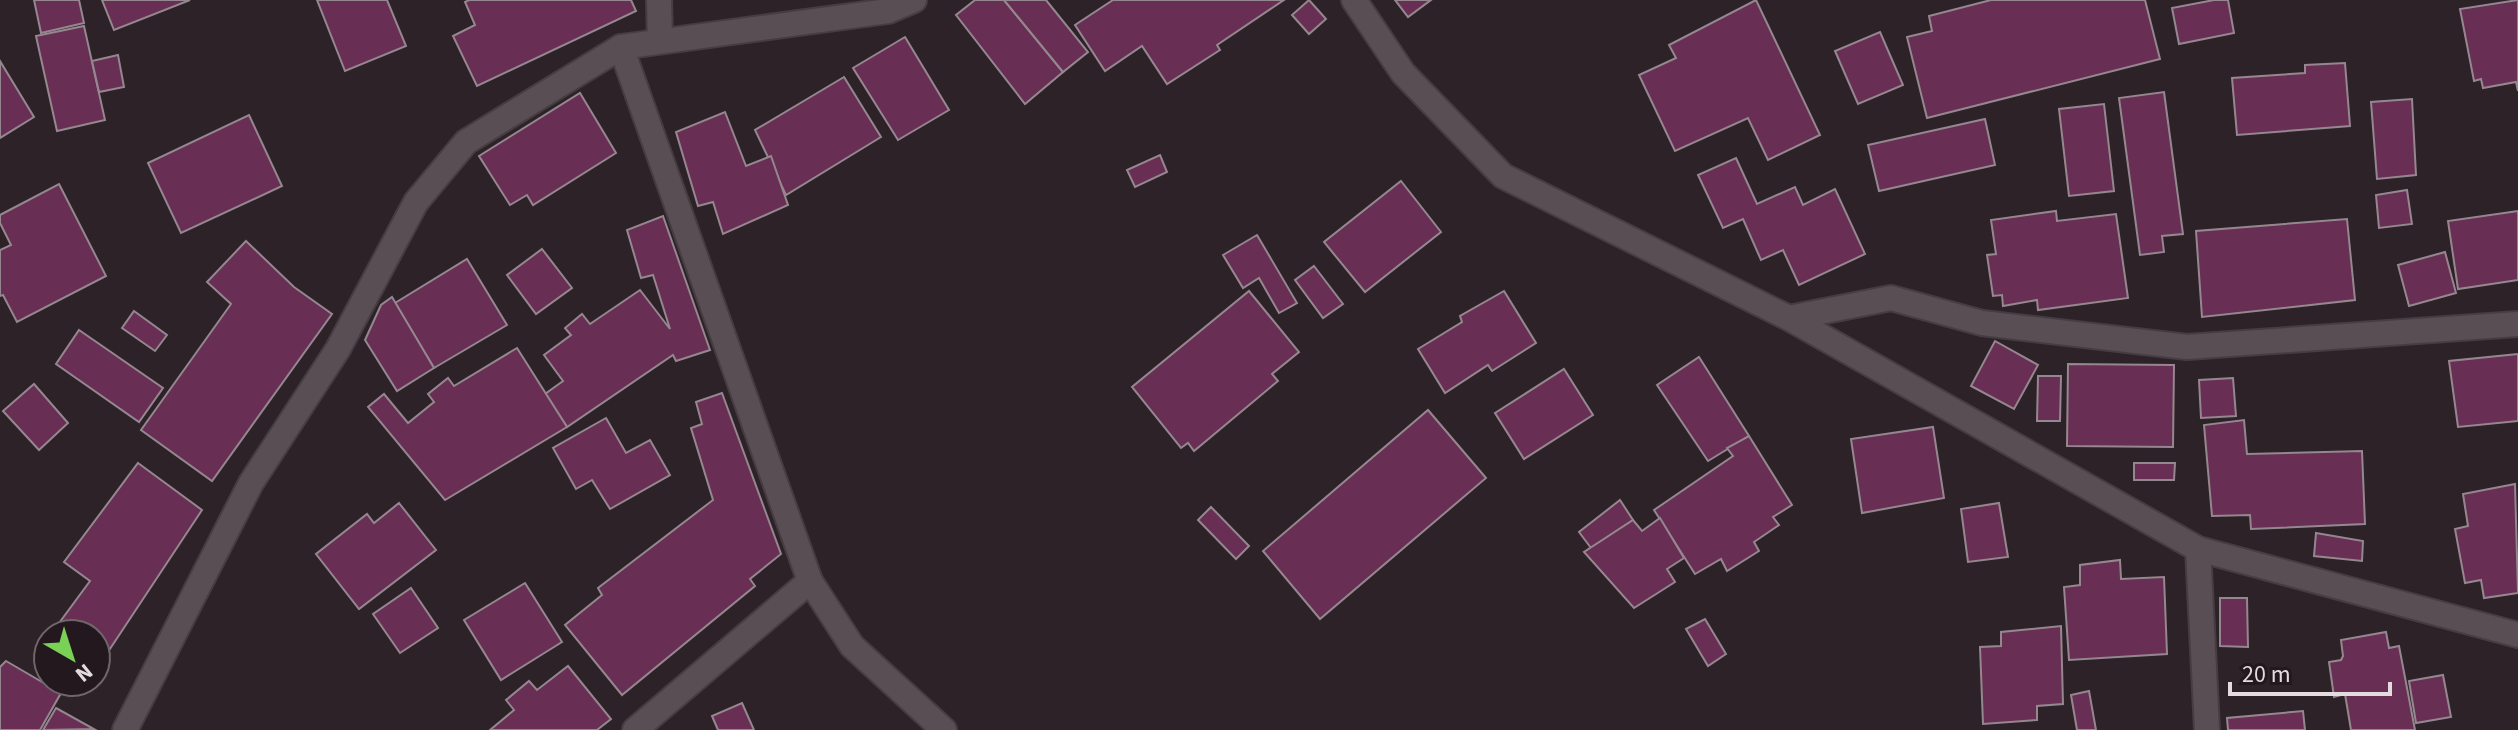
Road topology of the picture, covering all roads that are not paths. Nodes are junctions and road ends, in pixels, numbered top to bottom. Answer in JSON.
{"nodes":[{"id":1,"x":659,"y":0,"type":"edge"},
{"id":2,"x":914,"y":0,"type":"edge"},
{"id":3,"x":1354,"y":0,"type":"edge"},
{"id":4,"x":660,"y":41,"type":"junction"},
{"id":5,"x":621,"y":47,"type":"junction"},
{"id":6,"x":1789,"y":318,"type":"junction"},
{"id":7,"x":2518,"y":324,"type":"edge"},
{"id":8,"x":2198,"y":549,"type":"junction"},
{"id":9,"x":810,"y":581,"type":"junction"},
{"id":10,"x":2518,"y":635,"type":"edge"},
{"id":11,"x":125,"y":730,"type":"edge"},
{"id":12,"x":635,"y":730,"type":"edge"},
{"id":13,"x":944,"y":730,"type":"edge"},
{"id":14,"x":2207,"y":730,"type":"edge"}],
"edges":[{"from":1,"to":4,"type":"street"},
{"from":2,"to":4,"type":"street"},
{"from":3,"to":6,"type":"street"},
{"from":4,"to":5,"type":"street"},
{"from":5,"to":9,"type":"street"},
{"from":5,"to":11,"type":"street"},
{"from":6,"to":7,"type":"street"},
{"from":6,"to":8,"type":"street"},
{"from":8,"to":10,"type":"street"},
{"from":8,"to":14,"type":"street"},
{"from":9,"to":12,"type":"street"},
{"from":9,"to":13,"type":"street"}]}
